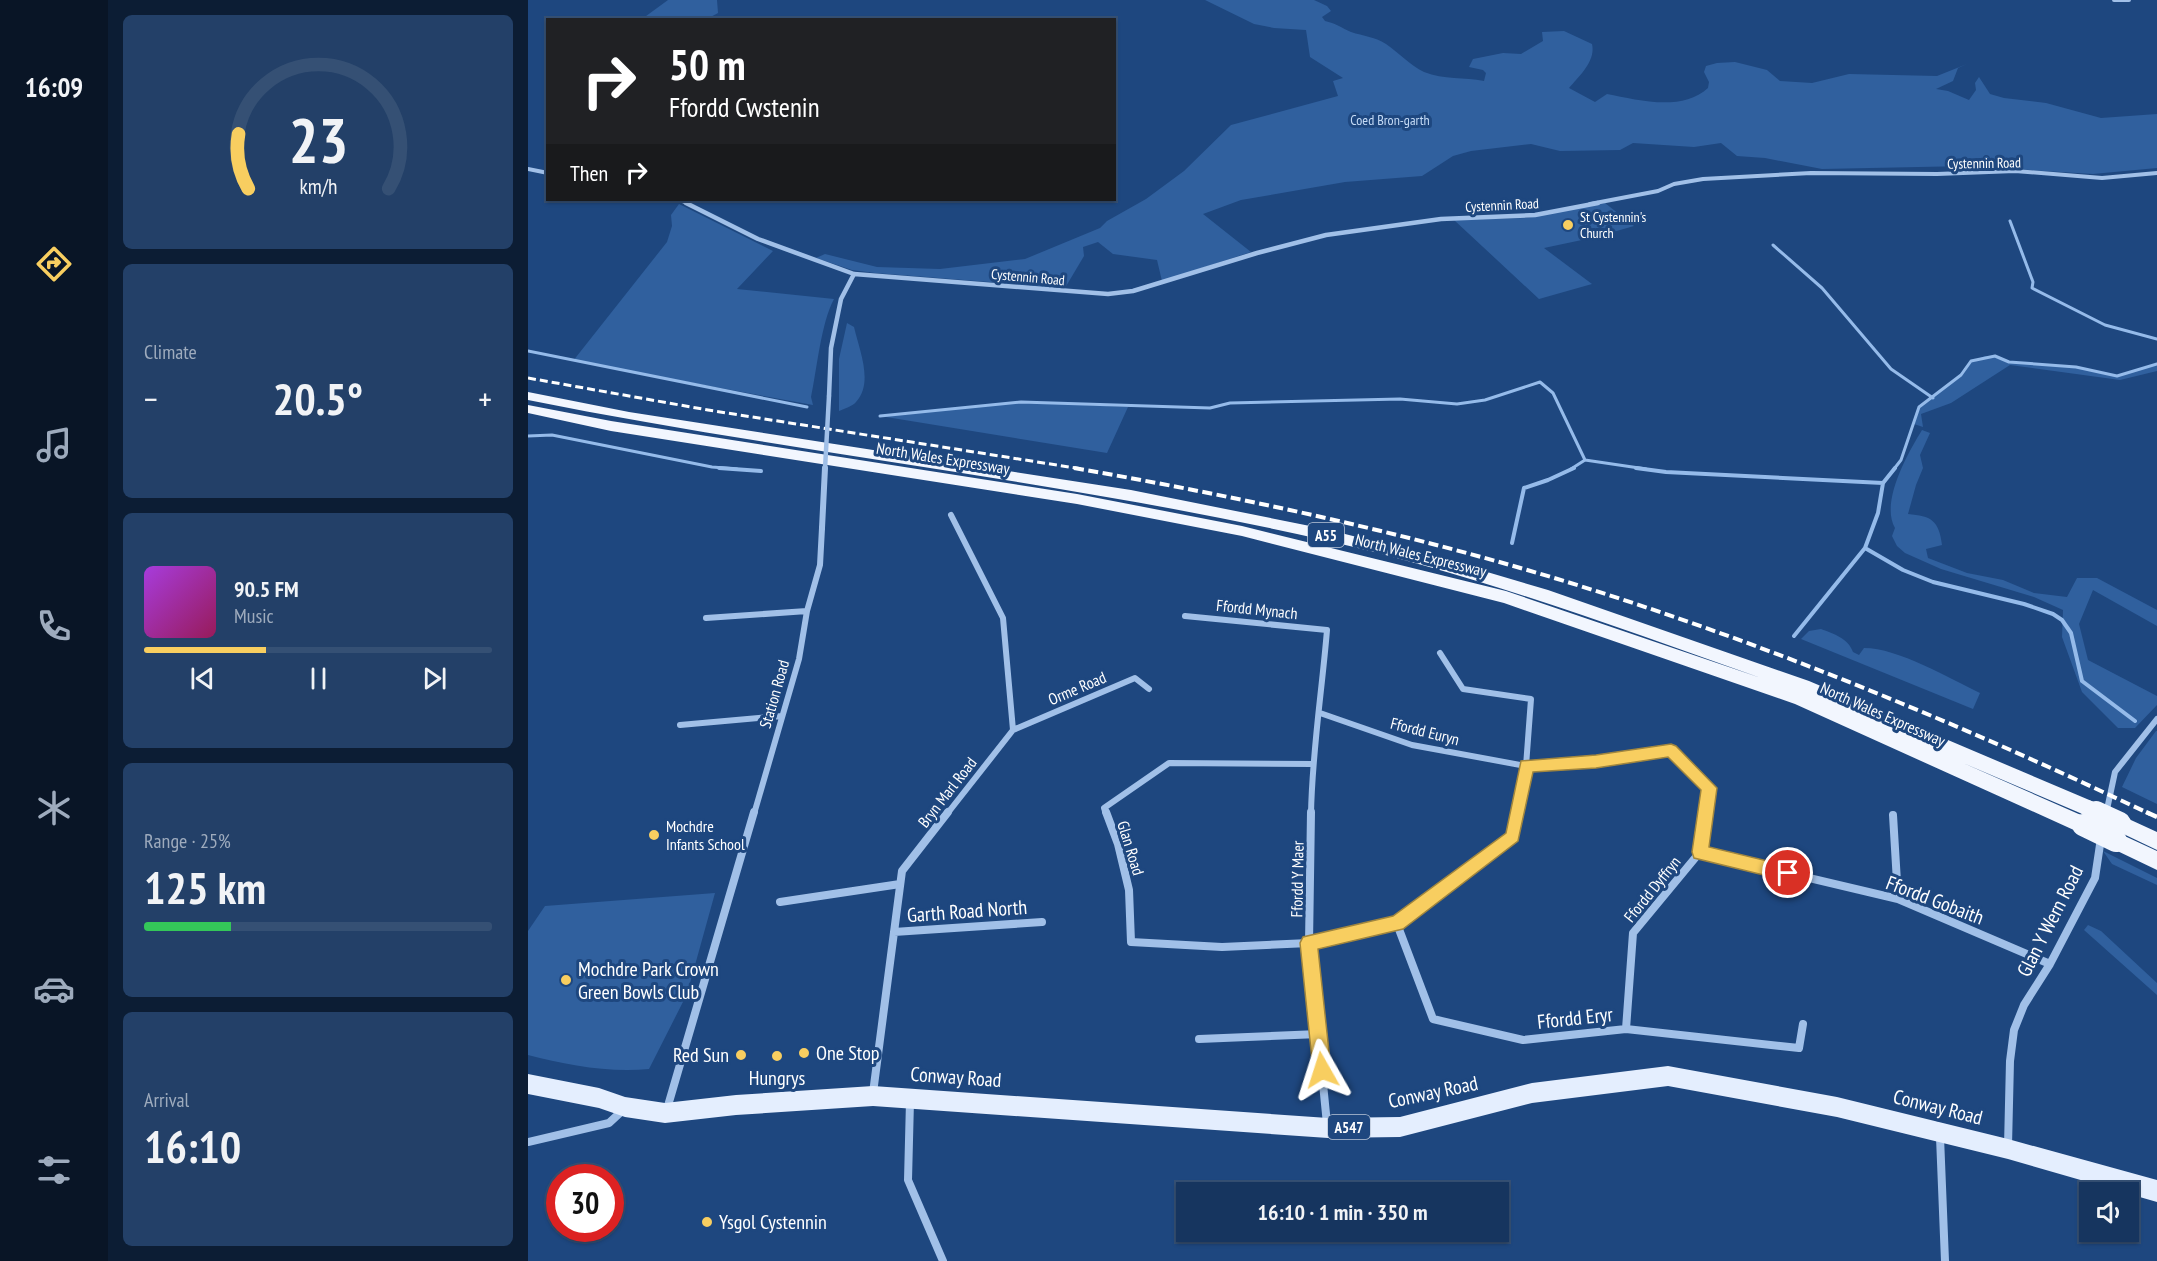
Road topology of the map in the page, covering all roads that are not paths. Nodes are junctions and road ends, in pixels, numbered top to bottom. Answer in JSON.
{"nodes":[{"id":1,"x":2114,"y":0,"type":"edge"},
{"id":2,"x":2129,"y":0,"type":"edge"},
{"id":3,"x":528,"y":169,"type":"edge"},
{"id":4,"x":546,"y":173,"type":"edge"},
{"id":5,"x":2157,"y":173,"type":"edge"},
{"id":6,"x":682,"y":201,"type":"edge"},
{"id":7,"x":854,"y":273,"type":"junction"},
{"id":8,"x":528,"y":396,"type":"edge"},
{"id":9,"x":528,"y":409,"type":"edge"},
{"id":10,"x":951,"y":515,"type":"dead end"},
{"id":11,"x":807,"y":611,"type":"junction"},
{"id":12,"x":1185,"y":616,"type":"dead end"},
{"id":13,"x":706,"y":618,"type":"dead end"},
{"id":14,"x":1327,"y":630,"type":"joint"},
{"id":15,"x":1440,"y":653,"type":"dead end"},
{"id":16,"x":1149,"y":689,"type":"dead end"},
{"id":17,"x":1320,"y":713,"type":"junction"},
{"id":18,"x":782,"y":716,"type":"junction"},
{"id":19,"x":2157,"y":719,"type":"edge"},
{"id":20,"x":680,"y":725,"type":"dead end"},
{"id":21,"x":1013,"y":730,"type":"junction"},
{"id":22,"x":1312,"y":764,"type":"junction"},
{"id":23,"x":1526,"y":766,"type":"junction"},
{"id":24,"x":1893,"y":815,"type":"dead end"},
{"id":25,"x":2085,"y":816,"type":"junction"},
{"id":26,"x":2118,"y":832,"type":"junction"},
{"id":27,"x":2157,"y":841,"type":"edge"},
{"id":28,"x":1700,"y":852,"type":"junction"},
{"id":29,"x":2157,"y":861,"type":"edge"},
{"id":30,"x":900,"y":884,"type":"junction"},
{"id":31,"x":1898,"y":899,"type":"junction"},
{"id":32,"x":780,"y":902,"type":"dead end"},
{"id":33,"x":1042,"y":922,"type":"dead end"},
{"id":34,"x":1397,"y":924,"type":"junction"},
{"id":35,"x":894,"y":932,"type":"junction"},
{"id":36,"x":1309,"y":943,"type":"junction"},
{"id":37,"x":2050,"y":964,"type":"junction"},
{"id":38,"x":1803,"y":1024,"type":"dead end"},
{"id":39,"x":1626,"y":1029,"type":"junction"},
{"id":40,"x":1318,"y":1034,"type":"junction"},
{"id":41,"x":1198,"y":1039,"type":"dead end"},
{"id":42,"x":528,"y":1084,"type":"edge"},
{"id":43,"x":873,"y":1096,"type":"junction"},
{"id":44,"x":910,"y":1098,"type":"junction"},
{"id":45,"x":625,"y":1107,"type":"junction"},
{"id":46,"x":665,"y":1113,"type":"junction"},
{"id":47,"x":1328,"y":1128,"type":"junction"},
{"id":48,"x":1940,"y":1133,"type":"junction"},
{"id":49,"x":528,"y":1142,"type":"edge"},
{"id":50,"x":2008,"y":1149,"type":"junction"},
{"id":51,"x":2157,"y":1191,"type":"edge"},
{"id":52,"x":944,"y":1261,"type":"edge"},
{"id":53,"x":1945,"y":1261,"type":"edge"}],
"edges":[{"from":1,"to":2,"type":"street"},
{"from":3,"to":4,"type":"street"},
{"from":5,"to":7,"type":"street","name":"Cystennin Road"},
{"from":6,"to":7,"type":"street","name":"Cystennin Road"},
{"from":7,"to":11,"type":"street","name":"Station Road","bridge":true},
{"from":8,"to":25,"type":"highway","name":"North Wales Expressway","number":"A55"},
{"from":9,"to":25,"type":"highway","name":"North Wales Expressway","number":"A55"},
{"from":10,"to":21,"type":"street"},
{"from":11,"to":13,"type":"street"},
{"from":11,"to":18,"type":"street","name":"Station Road"},
{"from":12,"to":14,"type":"street","name":"Ffordd Mynach"},
{"from":14,"to":17,"type":"street","name":"Ffordd Y Maer"},
{"from":15,"to":23,"type":"street"},
{"from":16,"to":21,"type":"street","name":"Orme Road"},
{"from":17,"to":22,"type":"street","name":"Ffordd Y Maer"},
{"from":17,"to":23,"type":"street","name":"Ffordd Euryn"},
{"from":18,"to":20,"type":"street"},
{"from":18,"to":46,"type":"street","name":"Station Road"},
{"from":19,"to":37,"type":"street","name":"Glan Y Wern Road"},
{"from":21,"to":30,"type":"street","name":"Bryn Marl Road"},
{"from":22,"to":36,"type":"street","name":"Ffordd Y Maer"},
{"from":22,"to":36,"type":"street","name":"Glan Road"},
{"from":23,"to":28,"type":"street","name":"Ffordd Dyffryn"},
{"from":23,"to":34,"type":"street"},
{"from":24,"to":31,"type":"street"},
{"from":25,"to":26,"type":"highway","name":"North Wales Expressway","number":"A55","bridge":true},
{"from":26,"to":27,"type":"highway","name":"North Wales Expressway","number":"A55"},
{"from":26,"to":29,"type":"highway","name":"North Wales Expressway","number":"A55"},
{"from":28,"to":31,"type":"street","name":"Ffordd Gobaith"},
{"from":28,"to":39,"type":"street","name":"Ffordd Dyffryn"},
{"from":30,"to":32,"type":"street"},
{"from":30,"to":35,"type":"street","name":"Bryn Marl Road"},
{"from":31,"to":37,"type":"street","name":"Ffordd Gobaith"},
{"from":33,"to":35,"type":"street","name":"Garth Road North"},
{"from":34,"to":36,"type":"street"},
{"from":34,"to":39,"type":"street","name":"Ffordd Eryr"},
{"from":35,"to":43,"type":"street","name":"Bryn Marl Road"},
{"from":36,"to":40,"type":"street","name":"Ffordd Y Maer"},
{"from":37,"to":50,"type":"street","name":"Glan Y Wern Road"},
{"from":38,"to":39,"type":"street","name":"Ffordd Eryr"},
{"from":40,"to":41,"type":"street"},
{"from":40,"to":47,"type":"street","name":"Ffordd Y Maer"},
{"from":42,"to":45,"type":"main road","name":"Conway Road","number":"A547"},
{"from":43,"to":44,"type":"main road","name":"Conway Road","number":"A547"},
{"from":43,"to":46,"type":"main road","name":"Conway Road","number":"A547"},
{"from":44,"to":47,"type":"main road","name":"Conway Road","number":"A547"},
{"from":44,"to":52,"type":"street"},
{"from":45,"to":46,"type":"main road","name":"Conway Road","number":"A547"},
{"from":45,"to":49,"type":"street"},
{"from":47,"to":48,"type":"main road","name":"Conway Road","number":"A547"},
{"from":48,"to":50,"type":"main road","name":"Conway Road","number":"A547"},
{"from":48,"to":53,"type":"street"},
{"from":50,"to":51,"type":"main road","name":"Conway Road","number":"A547"}]}
